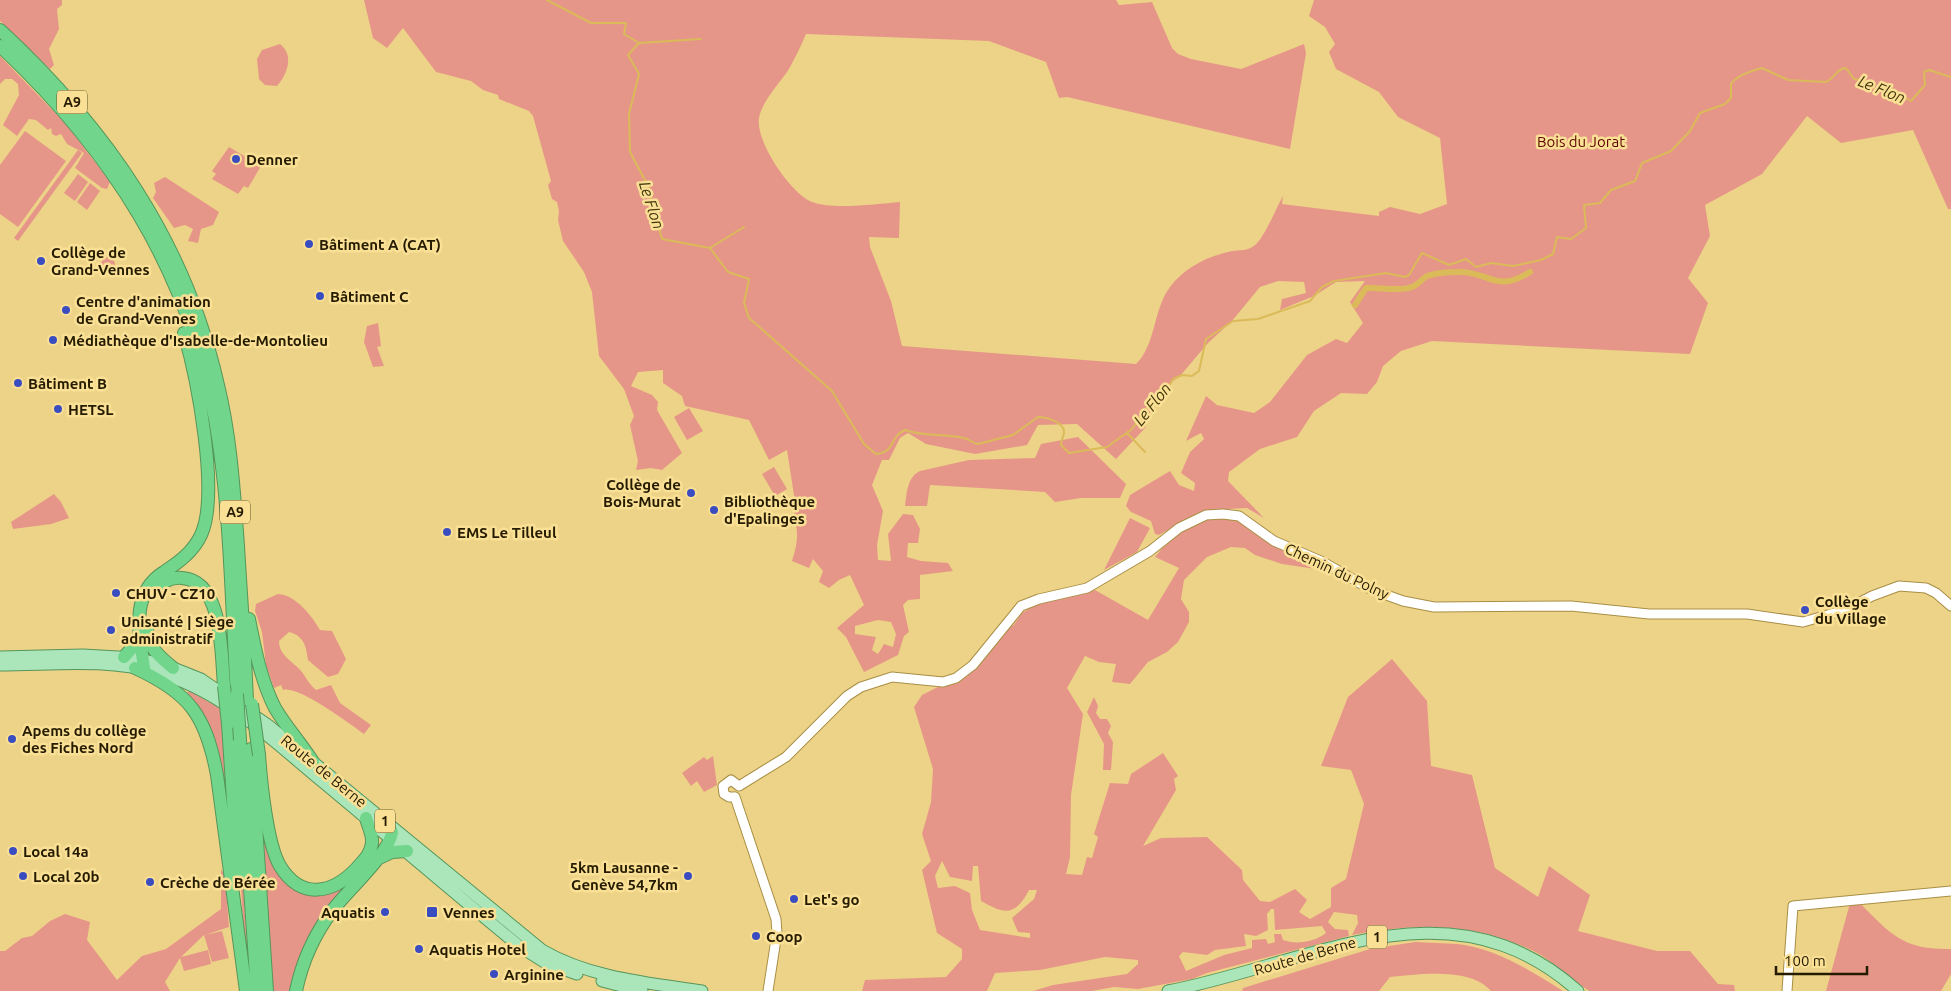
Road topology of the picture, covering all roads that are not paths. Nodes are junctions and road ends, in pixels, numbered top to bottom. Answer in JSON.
{"nodes":[{"id":1,"x":0,"y":30,"type":"edge"},
{"id":2,"x":0,"y":46,"type":"edge"},
{"id":3,"x":127,"y":189,"type":"junction"},
{"id":4,"x":239,"y":570,"type":"junction"},
{"id":5,"x":1951,"y":606,"type":"edge"},
{"id":6,"x":140,"y":634,"type":"junction"},
{"id":7,"x":124,"y":656,"type":"junction"},
{"id":8,"x":0,"y":657,"type":"edge"},
{"id":9,"x":0,"y":665,"type":"edge"},
{"id":10,"x":141,"y":665,"type":"junction"},
{"id":11,"x":173,"y":668,"type":"junction"},
{"id":12,"x":245,"y":700,"type":"junction"},
{"id":13,"x":255,"y":752,"type":"junction"},
{"id":14,"x":313,"y":762,"type":"junction"},
{"id":15,"x":740,"y":786,"type":"junction"},
{"id":16,"x":734,"y":797,"type":"junction"},
{"id":17,"x":366,"y":818,"type":"junction"},
{"id":18,"x":386,"y":822,"type":"junction"},
{"id":19,"x":391,"y":839,"type":"junction"},
{"id":20,"x":407,"y":851,"type":"junction"},
{"id":21,"x":377,"y":859,"type":"junction"},
{"id":22,"x":1951,"y":891,"type":"edge"},
{"id":23,"x":244,"y":968,"type":"junction"},
{"id":24,"x":246,"y":991,"type":"edge"},
{"id":25,"x":256,"y":991,"type":"edge"},
{"id":26,"x":267,"y":991,"type":"edge"},
{"id":27,"x":296,"y":991,"type":"edge"},
{"id":28,"x":642,"y":991,"type":"edge"},
{"id":29,"x":702,"y":991,"type":"edge"},
{"id":30,"x":768,"y":991,"type":"edge"},
{"id":31,"x":1168,"y":991,"type":"edge"},
{"id":32,"x":1578,"y":991,"type":"edge"},
{"id":33,"x":1787,"y":991,"type":"edge"}],
"edges":[{"from":1,"to":3,"type":"highway","number":"A9"},
{"from":2,"to":3,"type":"highway","number":"A9"},
{"from":3,"to":4,"type":"highway","number":"A9"},
{"from":3,"to":6,"type":"highway"},
{"from":3,"to":12,"type":"highway","number":"A9"},
{"from":4,"to":12,"type":"highway","number":"A9"},
{"from":4,"to":14,"type":"highway"},
{"from":5,"to":15,"type":"street","name":"Chemin du Polny"},
{"from":6,"to":7,"type":"highway"},
{"from":6,"to":10,"type":"highway"},
{"from":7,"to":8,"type":"main road","name":"Route de Berne","number":"1"},
{"from":7,"to":10,"type":"main road","name":"Route de Berne","number":"1"},
{"from":9,"to":10,"type":"main road","name":"Route de Berne","number":"1"},
{"from":10,"to":11,"type":"main road","name":"Route de Berne","number":"1"},
{"from":10,"to":17,"type":"main road","name":"Route de Berne","number":"1"},
{"from":10,"to":23,"type":"highway"},
{"from":11,"to":14,"type":"main road","name":"Route de Berne","number":"1"},
{"from":11,"to":23,"type":"highway","bridge":true},
{"from":12,"to":13,"type":"highway","number":"A9"},
{"from":12,"to":25,"type":"highway","number":"A9","bridge":true},
{"from":13,"to":17,"type":"highway"},
{"from":13,"to":26,"type":"highway","number":"A9"},
{"from":14,"to":18,"type":"main road","name":"Route de Berne","number":"1"},
{"from":15,"to":16,"type":"street"},
{"from":15,"to":16,"type":"street"},
{"from":16,"to":30,"type":"street"},
{"from":17,"to":19,"type":"main road","name":"Route de Berne","number":"1"},
{"from":18,"to":19,"type":"highway"},
{"from":18,"to":29,"type":"main road","name":"Route de Berne","number":"1"},
{"from":19,"to":20,"type":"main road","name":"Route de Berne","number":"1"},
{"from":19,"to":21,"type":"highway"},
{"from":20,"to":21,"type":"highway"},
{"from":20,"to":28,"type":"main road","name":"Route de Berne","number":"1"},
{"from":21,"to":27,"type":"highway"},
{"from":22,"to":33,"type":"street"},
{"from":23,"to":24,"type":"highway"},
{"from":31,"to":32,"type":"main road","name":"Route de Berne","number":"1"}]}
